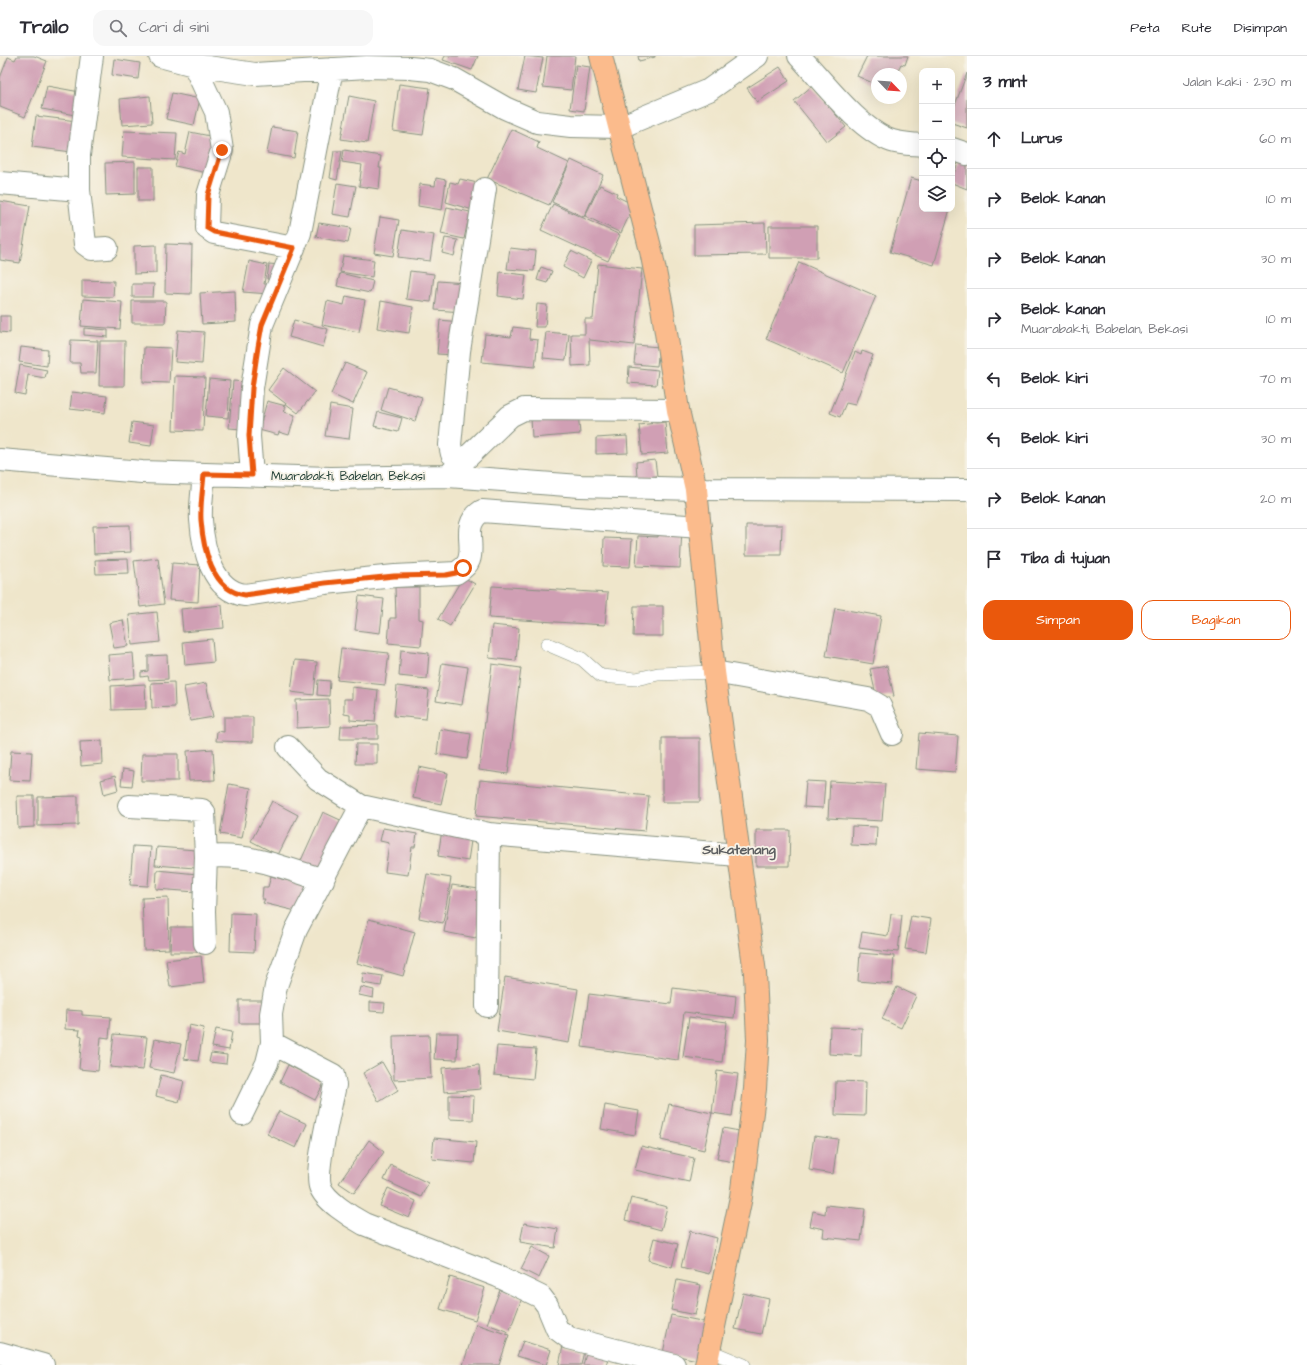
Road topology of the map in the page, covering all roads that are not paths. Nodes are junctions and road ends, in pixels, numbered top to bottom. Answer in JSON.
{"nodes":[{"id":1,"x":92,"y":56,"type":"edge"},
{"id":2,"x":160,"y":56,"type":"edge"},
{"id":3,"x":601,"y":56,"type":"edge"},
{"id":4,"x":757,"y":56,"type":"edge"},
{"id":5,"x":799,"y":56,"type":"edge"},
{"id":6,"x":194,"y":64,"type":"junction"},
{"id":7,"x":332,"y":69,"type":"junction"},
{"id":8,"x":620,"y":127,"type":"junction"},
{"id":9,"x":919,"y":145,"type":"edge"},
{"id":10,"x":955,"y":150,"type":"edge"},
{"id":11,"x":967,"y":154,"type":"edge"},
{"id":12,"x":0,"y":183,"type":"edge"},
{"id":13,"x":485,"y":189,"type":"dead end"},
{"id":14,"x":79,"y":190,"type":"junction"},
{"id":15,"x":107,"y":248,"type":"dead end"},
{"id":16,"x":294,"y":248,"type":"junction"},
{"id":17,"x":678,"y":410,"type":"junction"},
{"id":18,"x":0,"y":460,"type":"edge"},
{"id":19,"x":455,"y":469,"type":"junction"},
{"id":20,"x":204,"y":474,"type":"junction"},
{"id":21,"x":252,"y":475,"type":"junction"},
{"id":22,"x":696,"y":489,"type":"junction"},
{"id":23,"x":967,"y":490,"type":"edge"},
{"id":24,"x":700,"y":527,"type":"junction"},
{"id":25,"x":547,"y":644,"type":"dead end"},
{"id":26,"x":714,"y":672,"type":"junction"},
{"id":27,"x":892,"y":734,"type":"dead end"},
{"id":28,"x":288,"y":747,"type":"dead end"},
{"id":29,"x":129,"y":806,"type":"dead end"},
{"id":30,"x":361,"y":806,"type":"junction"},
{"id":31,"x":489,"y":834,"type":"junction"},
{"id":32,"x":738,"y":855,"type":"junction"},
{"id":33,"x":206,"y":857,"type":"junction"},
{"id":34,"x":323,"y":880,"type":"junction"},
{"id":35,"x":205,"y":943,"type":"dead end"},
{"id":36,"x":487,"y":1006,"type":"dead end"},
{"id":37,"x":272,"y":1043,"type":"junction"},
{"id":38,"x":242,"y":1114,"type":"dead end"},
{"id":39,"x":0,"y":1353,"type":"edge"},
{"id":40,"x":708,"y":1358,"type":"edge"},
{"id":41,"x":43,"y":1365,"type":"edge"},
{"id":42,"x":674,"y":1365,"type":"edge"},
{"id":43,"x":744,"y":1365,"type":"edge"}],
"edges":[{"from":1,"to":14,"type":"street"},
{"from":2,"to":6,"type":"street"},
{"from":3,"to":8,"type":"main road"},
{"from":4,"to":8,"type":"street"},
{"from":5,"to":9,"type":"street"},
{"from":6,"to":7,"type":"street"},
{"from":6,"to":16,"type":"street"},
{"from":7,"to":8,"type":"street"},
{"from":7,"to":16,"type":"street"},
{"from":8,"to":17,"type":"main road"},
{"from":10,"to":11,"type":"street"},
{"from":12,"to":14,"type":"street"},
{"from":13,"to":19,"type":"street"},
{"from":14,"to":15,"type":"street"},
{"from":16,"to":21,"type":"street"},
{"from":17,"to":19,"type":"street"},
{"from":17,"to":22,"type":"main road"},
{"from":18,"to":20,"type":"street","name":"Muarabakti, Babelan, Bekasi"},
{"from":19,"to":21,"type":"street","name":"Muarabakti, Babelan, Bekasi"},
{"from":19,"to":22,"type":"street","name":"Muarabakti, Babelan, Bekasi"},
{"from":20,"to":21,"type":"street","name":"Muarabakti, Babelan, Bekasi"},
{"from":20,"to":24,"type":"street"},
{"from":22,"to":23,"type":"street","name":"Muarabakti, Babelan, Bekasi"},
{"from":22,"to":24,"type":"main road"},
{"from":24,"to":26,"type":"main road"},
{"from":25,"to":26,"type":"lane"},
{"from":26,"to":27,"type":"street"},
{"from":26,"to":32,"type":"main road"},
{"from":28,"to":30,"type":"street"},
{"from":29,"to":33,"type":"street"},
{"from":30,"to":31,"type":"street"},
{"from":30,"to":34,"type":"street"},
{"from":31,"to":32,"type":"street"},
{"from":31,"to":36,"type":"street"},
{"from":32,"to":40,"type":"main road"},
{"from":33,"to":34,"type":"street"},
{"from":33,"to":35,"type":"street"},
{"from":34,"to":37,"type":"street"},
{"from":37,"to":38,"type":"street"},
{"from":37,"to":42,"type":"street"},
{"from":39,"to":41,"type":"street"},
{"from":40,"to":43,"type":"lane"}]}
